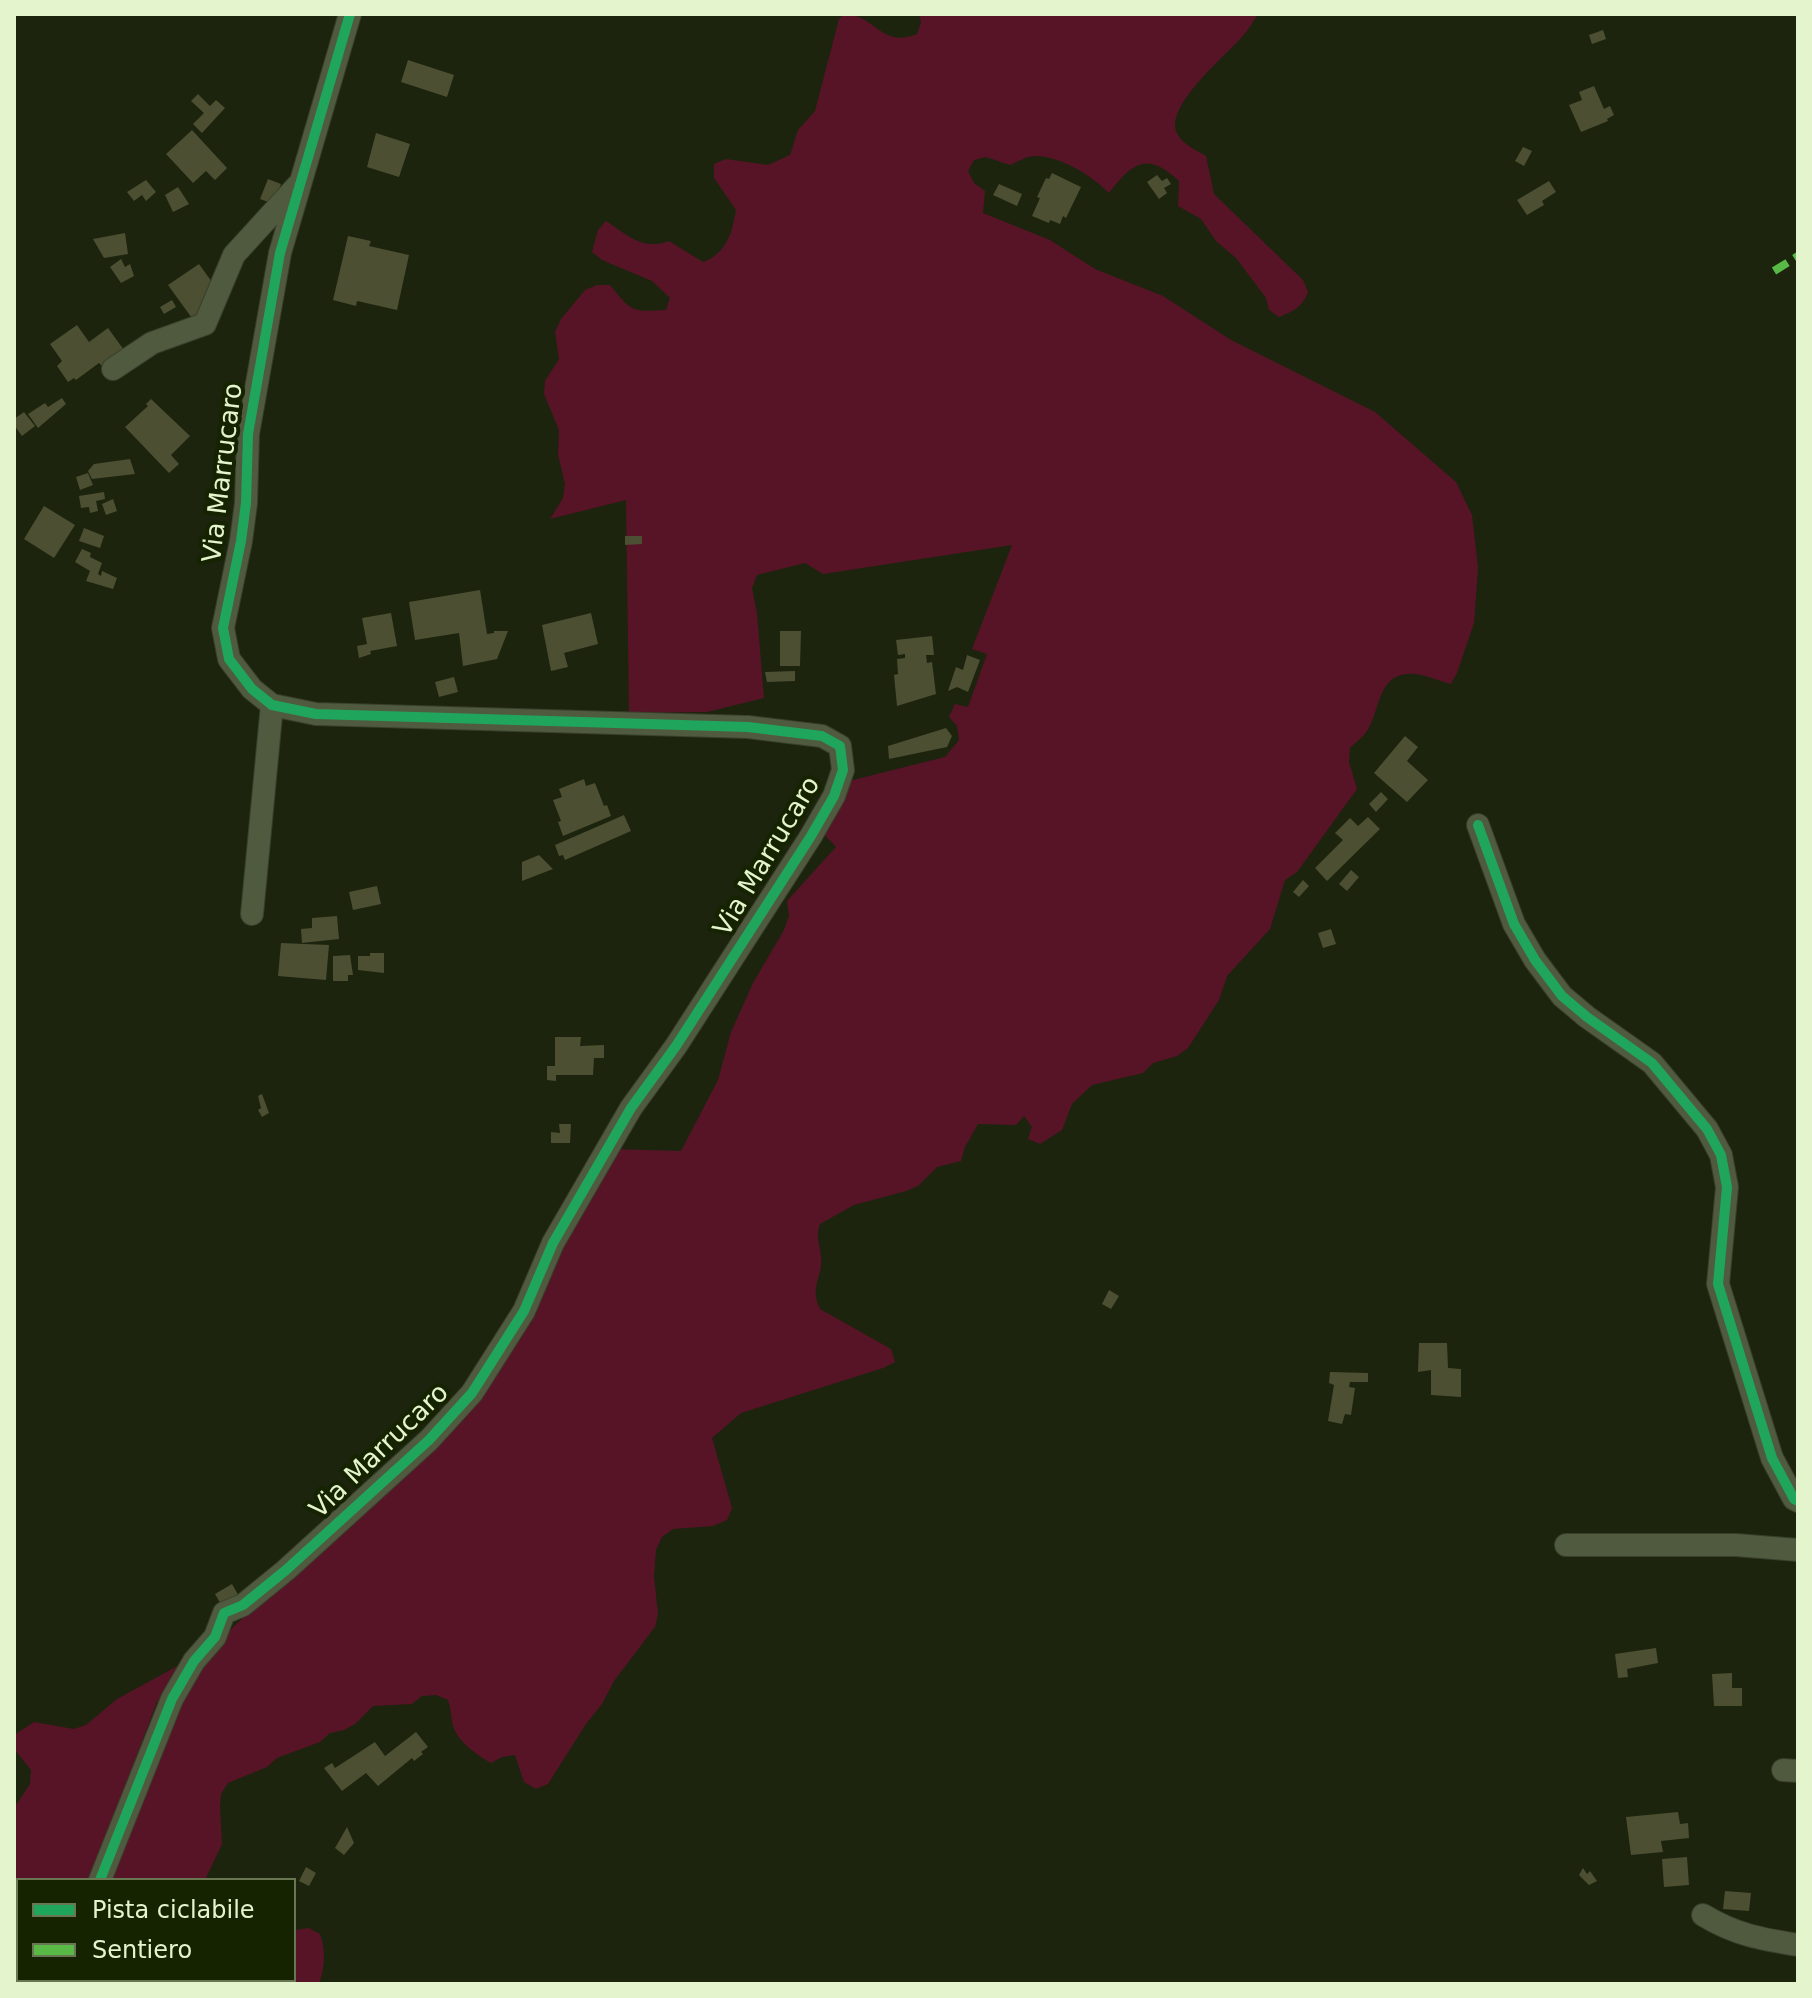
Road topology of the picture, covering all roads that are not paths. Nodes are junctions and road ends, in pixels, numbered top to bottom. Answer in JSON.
{"nodes":[{"id":1,"x":350,"y":14,"type":"edge"},
{"id":2,"x":301,"y":182,"type":"junction"},
{"id":3,"x":113,"y":369,"type":"dead end"},
{"id":4,"x":272,"y":705,"type":"junction"},
{"id":5,"x":1478,"y":825,"type":"dead end"},
{"id":6,"x":252,"y":914,"type":"dead end"},
{"id":7,"x":1798,"y":1501,"type":"edge"},
{"id":8,"x":1566,"y":1545,"type":"dead end"},
{"id":9,"x":1798,"y":1550,"type":"edge"},
{"id":10,"x":101,"y":1878,"type":"edge"},
{"id":11,"x":1703,"y":1915,"type":"dead end"},
{"id":12,"x":1798,"y":1945,"type":"edge"}],
"edges":[{"from":1,"to":2,"type":"street","name":"Via Marrucaro"},
{"from":2,"to":3,"type":"street","name":"Via Marrucaro"},
{"from":2,"to":4,"type":"street","name":"Via Marrucaro"},
{"from":4,"to":6,"type":"street"},
{"from":4,"to":10,"type":"street","name":"Via Marrucaro"},
{"from":5,"to":7,"type":"street"},
{"from":8,"to":9,"type":"street"},
{"from":11,"to":12,"type":"street"}]}
